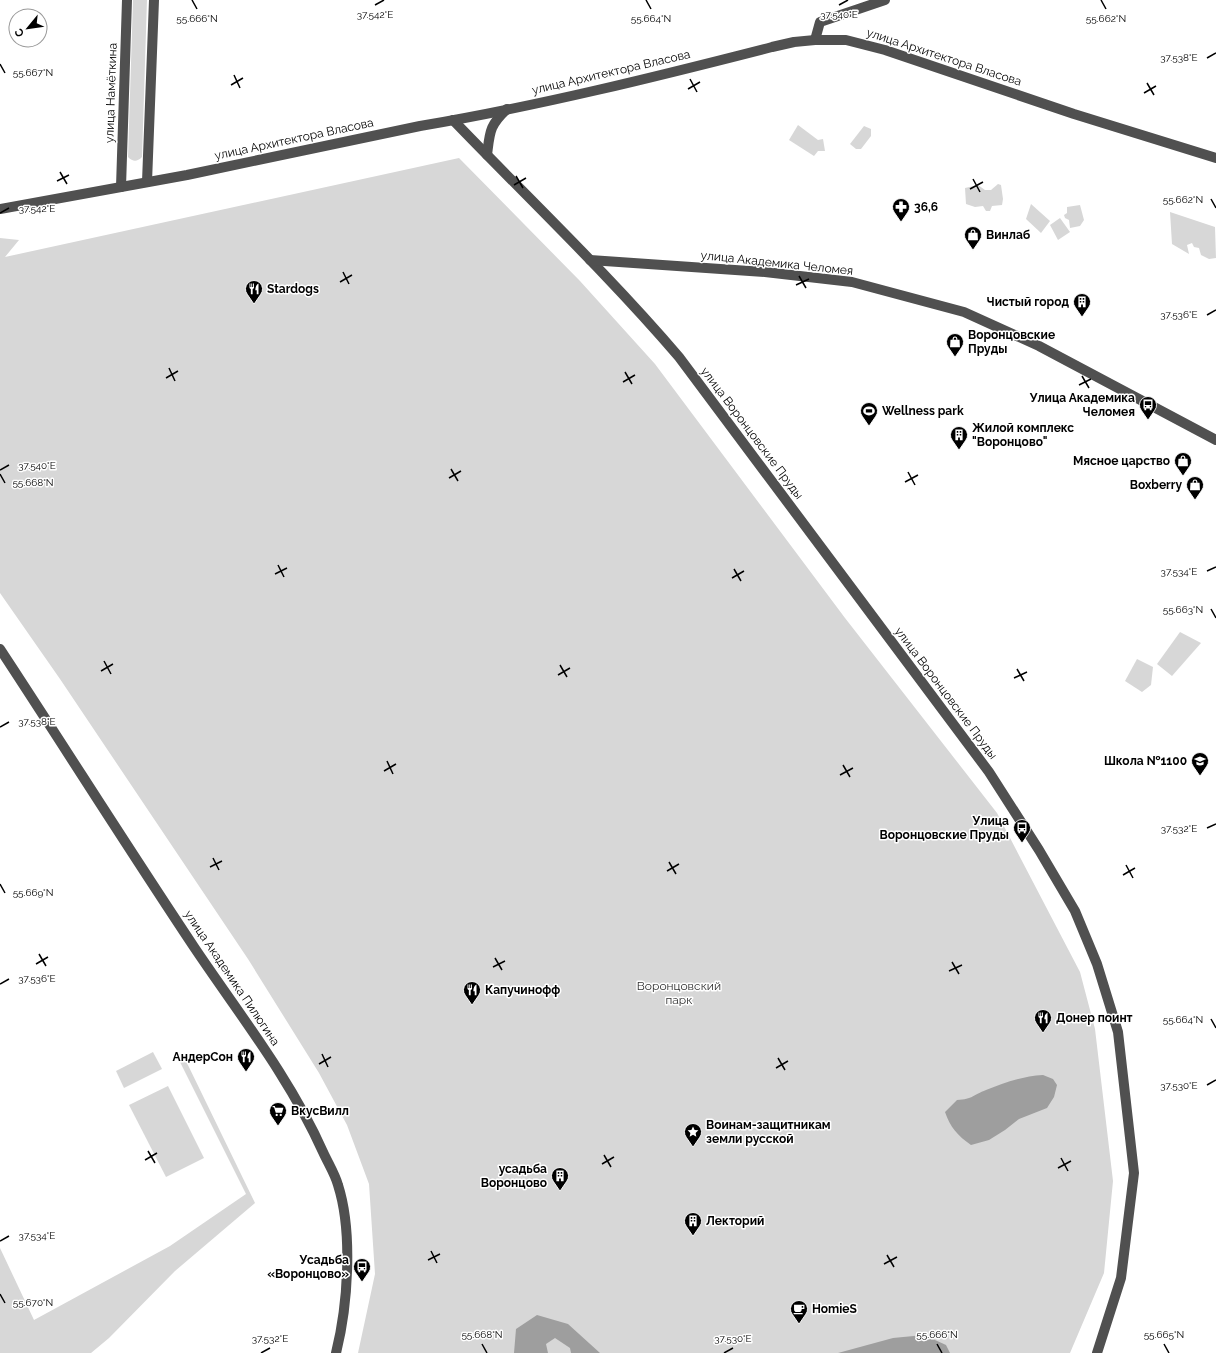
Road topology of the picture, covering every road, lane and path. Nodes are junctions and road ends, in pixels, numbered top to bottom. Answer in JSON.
{"nodes":[{"id":1,"x":128,"y":0,"type":"edge"},
{"id":2,"x":154,"y":0,"type":"edge"},
{"id":3,"x":885,"y":0,"type":"edge"},
{"id":4,"x":815,"y":40,"type":"junction"},
{"id":5,"x":507,"y":109,"type":"junction"},
{"id":6,"x":453,"y":120,"type":"junction"},
{"id":7,"x":487,"y":155,"type":"junction"},
{"id":8,"x":1216,"y":158,"type":"edge"},
{"id":9,"x":147,"y":182,"type":"junction"},
{"id":10,"x":121,"y":187,"type":"junction"},
{"id":11,"x":0,"y":209,"type":"edge"},
{"id":12,"x":590,"y":260,"type":"junction"},
{"id":13,"x":1216,"y":440,"type":"edge"},
{"id":14,"x":0,"y":649,"type":"edge"},
{"id":15,"x":336,"y":1353,"type":"edge"},
{"id":16,"x":1097,"y":1353,"type":"edge"}],
"edges":[{"from":1,"to":10,"type":"street","name":"улица Намёткина"},
{"from":2,"to":9,"type":"street"},
{"from":3,"to":4,"type":"street"},
{"from":4,"to":5,"type":"street","name":"улица Архитектора Власова"},
{"from":4,"to":8,"type":"street","name":"улица Архитектора Власова"},
{"from":5,"to":6,"type":"street","name":"улица Архитектора Власова"},
{"from":5,"to":7,"type":"street"},
{"from":6,"to":7,"type":"street","name":"улица Воронцовские Пруды"},
{"from":6,"to":9,"type":"street","name":"улица Архитектора Власова"},
{"from":7,"to":12,"type":"street","name":"улица Воронцовские Пруды"},
{"from":9,"to":10,"type":"street","name":"улица Архитектора Власова"},
{"from":10,"to":11,"type":"street","name":"улица Архитектора Власова"},
{"from":12,"to":13,"type":"street","name":"улица Академика Челомея"},
{"from":12,"to":16,"type":"street","name":"улица Воронцовские Пруды"},
{"from":14,"to":15,"type":"street","name":"улица Академика Пилюгина"}]}
